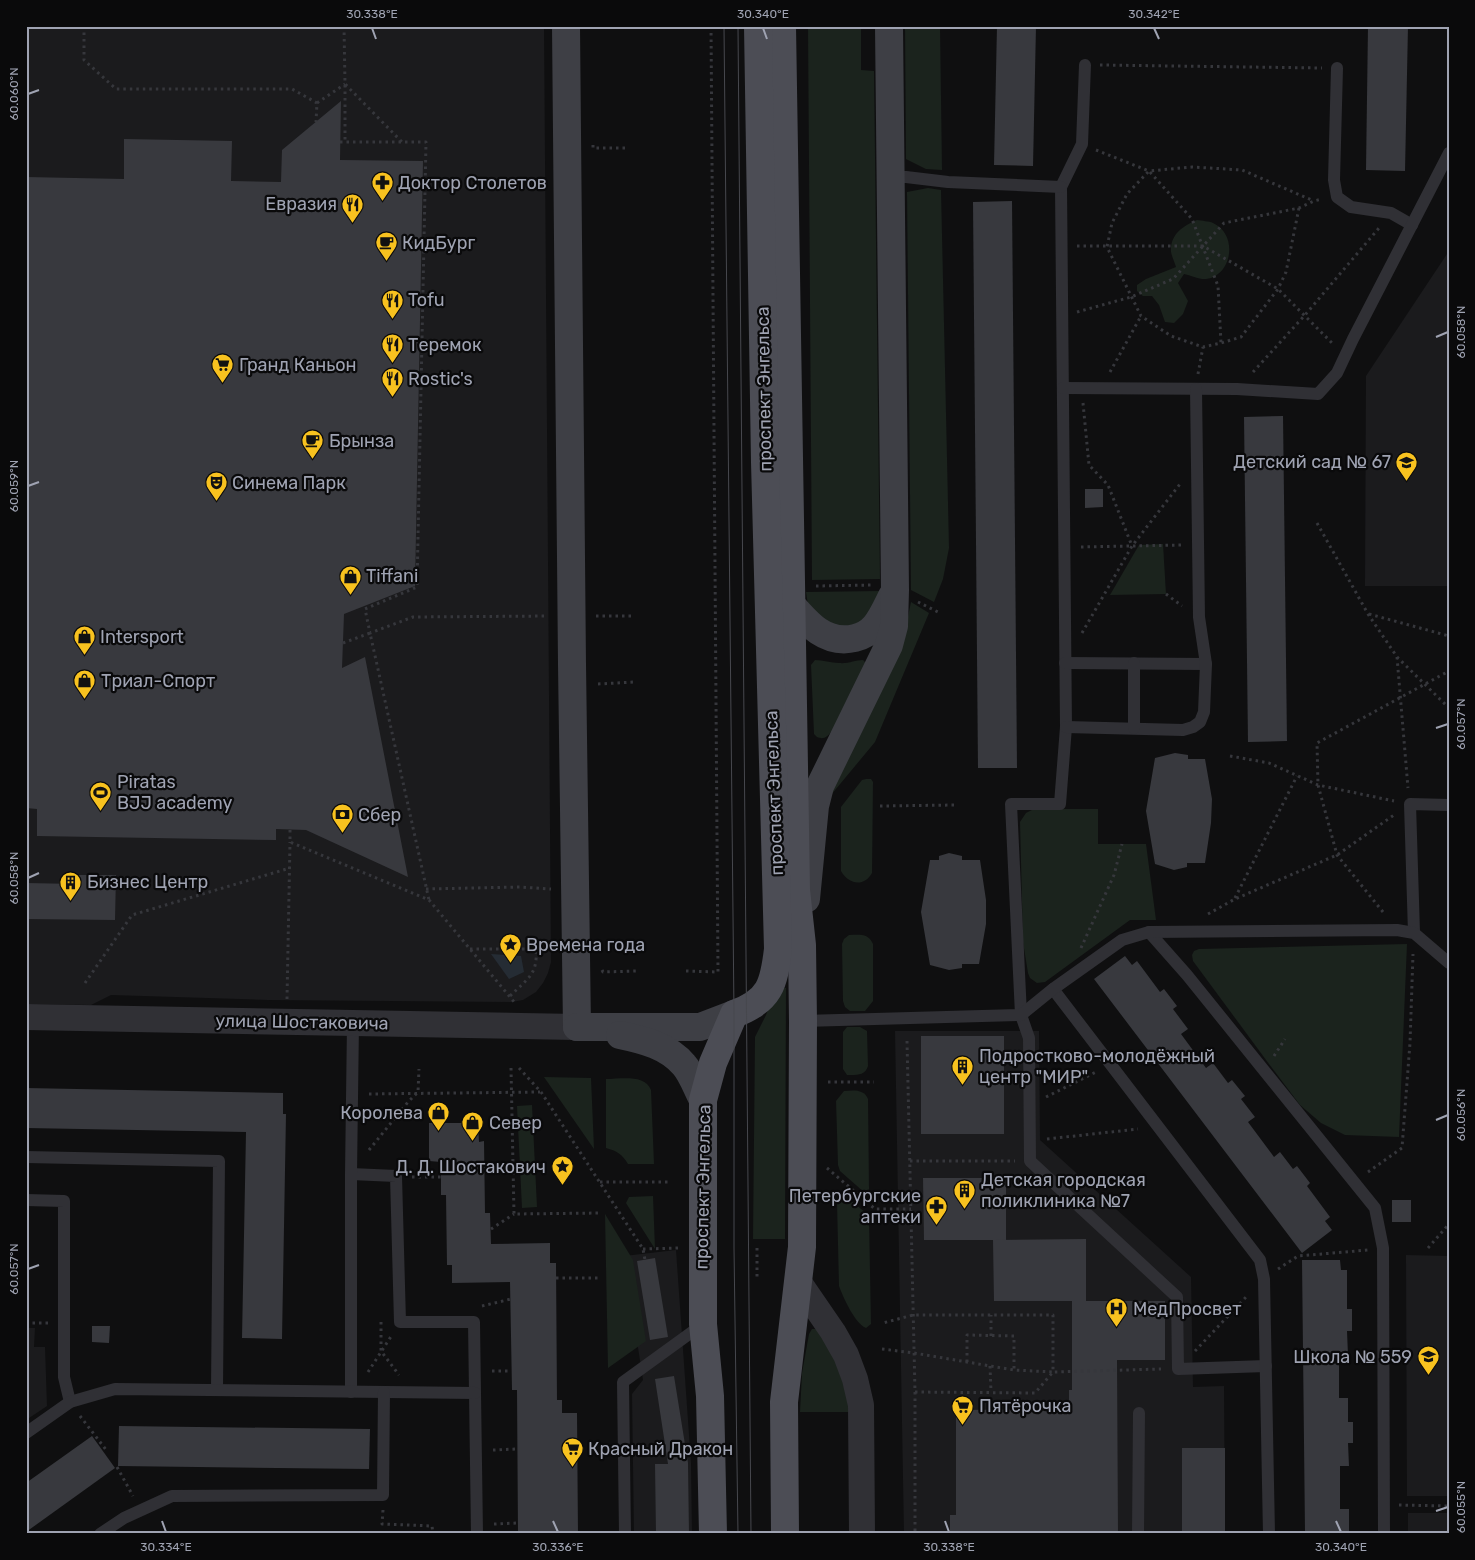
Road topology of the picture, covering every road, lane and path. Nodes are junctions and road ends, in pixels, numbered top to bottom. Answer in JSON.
{"nodes":[{"id":1,"x":84,"y":26,"type":"edge"},
{"id":2,"x":344,"y":26,"type":"edge"},
{"id":3,"x":566,"y":26,"type":"edge"},
{"id":4,"x":711,"y":26,"type":"edge"},
{"id":5,"x":758,"y":26,"type":"edge"},
{"id":6,"x":782,"y":26,"type":"edge"},
{"id":7,"x":889,"y":26,"type":"edge"},
{"id":8,"x":1085,"y":65,"type":"joint"},
{"id":9,"x":1337,"y":68,"type":"joint"},
{"id":10,"x":345,"y":84,"type":"junction"},
{"id":11,"x":317,"y":103,"type":"junction"},
{"id":12,"x":316,"y":122,"type":"dead end"},
{"id":13,"x":593,"y":141,"type":"dead end"},
{"id":14,"x":340,"y":142,"type":"dead end"},
{"id":15,"x":345,"y":142,"type":"junction"},
{"id":16,"x":402,"y":142,"type":"junction"},
{"id":17,"x":1082,"y":144,"type":"junction"},
{"id":18,"x":629,"y":148,"type":"dead end"},
{"id":19,"x":1449,"y":153,"type":"edge"},
{"id":20,"x":1149,"y":171,"type":"junction"},
{"id":21,"x":891,"y":177,"type":"junction"},
{"id":22,"x":1061,"y":187,"type":"junction"},
{"id":23,"x":1299,"y":208,"type":"junction"},
{"id":24,"x":1392,"y":213,"type":"junction"},
{"id":25,"x":1412,"y":225,"type":"junction"},
{"id":26,"x":1062,"y":245,"type":"junction"},
{"id":27,"x":1203,"y":246,"type":"junction"},
{"id":28,"x":1107,"y":247,"type":"junction"},
{"id":29,"x":1278,"y":289,"type":"junction"},
{"id":30,"x":1131,"y":297,"type":"junction"},
{"id":31,"x":1305,"y":315,"type":"junction"},
{"id":32,"x":1141,"y":316,"type":"junction"},
{"id":33,"x":1062,"y":317,"type":"junction"},
{"id":34,"x":1221,"y":343,"type":"junction"},
{"id":35,"x":1202,"y":347,"type":"junction"},
{"id":36,"x":1345,"y":356,"type":"junction"},
{"id":37,"x":1063,"y":388,"type":"junction"},
{"id":38,"x":1082,"y":388,"type":"junction"},
{"id":39,"x":1102,"y":388,"type":"junction"},
{"id":40,"x":1196,"y":389,"type":"junction"},
{"id":41,"x":1237,"y":389,"type":"junction"},
{"id":42,"x":1197,"y":461,"type":"junction"},
{"id":43,"x":1317,"y":523,"type":"dead end"},
{"id":44,"x":1198,"y":545,"type":"junction"},
{"id":45,"x":1132,"y":546,"type":"junction"},
{"id":46,"x":1064,"y":548,"type":"junction"},
{"id":47,"x":895,"y":591,"type":"junction"},
{"id":48,"x":799,"y":595,"type":"junction"},
{"id":49,"x":938,"y":612,"type":"dead end"},
{"id":50,"x":1368,"y":614,"type":"junction"},
{"id":51,"x":556,"y":616,"type":"dead end"},
{"id":52,"x":591,"y":616,"type":"dead end"},
{"id":53,"x":633,"y":616,"type":"dead end"},
{"id":54,"x":370,"y":633,"type":"junction"},
{"id":55,"x":1449,"y":636,"type":"edge"},
{"id":56,"x":343,"y":643,"type":"dead end"},
{"id":57,"x":1397,"y":657,"type":"junction"},
{"id":58,"x":1065,"y":663,"type":"junction"},
{"id":59,"x":1134,"y":663,"type":"junction"},
{"id":60,"x":1206,"y":664,"type":"junction"},
{"id":61,"x":1449,"y":671,"type":"edge"},
{"id":62,"x":634,"y":682,"type":"dead end"},
{"id":63,"x":1426,"y":684,"type":"junction"},
{"id":64,"x":598,"y":693,"type":"dead end"},
{"id":65,"x":1401,"y":697,"type":"junction"},
{"id":66,"x":1449,"y":708,"type":"edge"},
{"id":67,"x":1066,"y":727,"type":"junction"},
{"id":68,"x":1134,"y":728,"type":"junction"},
{"id":69,"x":1230,"y":756,"type":"dead end"},
{"id":70,"x":1297,"y":776,"type":"junction"},
{"id":71,"x":1318,"y":784,"type":"junction"},
{"id":72,"x":1410,"y":804,"type":"junction"},
{"id":73,"x":956,"y":805,"type":"dead end"},
{"id":74,"x":1449,"y":805,"type":"edge"},
{"id":75,"x":880,"y":806,"type":"dead end"},
{"id":76,"x":290,"y":830,"type":"dead end"},
{"id":77,"x":290,"y":842,"type":"junction"},
{"id":78,"x":1122,"y":844,"type":"dead end"},
{"id":79,"x":1336,"y":855,"type":"junction"},
{"id":80,"x":290,"y":868,"type":"junction"},
{"id":81,"x":426,"y":889,"type":"junction"},
{"id":82,"x":558,"y":889,"type":"dead end"},
{"id":83,"x":1235,"y":899,"type":"junction"},
{"id":84,"x":429,"y":900,"type":"junction"},
{"id":85,"x":1397,"y":930,"type":"junction"},
{"id":86,"x":1178,"y":931,"type":"junction"},
{"id":87,"x":1149,"y":932,"type":"junction"},
{"id":88,"x":1414,"y":933,"type":"junction"},
{"id":89,"x":802,"y":945,"type":"junction"},
{"id":90,"x":470,"y":949,"type":"junction"},
{"id":91,"x":536,"y":949,"type":"junction"},
{"id":92,"x":560,"y":949,"type":"dead end"},
{"id":93,"x":600,"y":963,"type":"dead end"},
{"id":94,"x":1449,"y":963,"type":"edge"},
{"id":95,"x":686,"y":971,"type":"dead end"},
{"id":96,"x":636,"y":972,"type":"dead end"},
{"id":97,"x":1076,"y":973,"type":"junction"},
{"id":98,"x":85,"y":983,"type":"dead end"},
{"id":99,"x":1053,"y":989,"type":"junction"},
{"id":100,"x":510,"y":996,"type":"junction"},
{"id":101,"x":287,"y":1002,"type":"dead end"},
{"id":102,"x":518,"y":1006,"type":"dead end"},
{"id":103,"x":734,"y":1014,"type":"junction"},
{"id":104,"x":1021,"y":1015,"type":"junction"},
{"id":105,"x":26,"y":1017,"type":"edge"},
{"id":106,"x":803,"y":1020,"type":"junction"},
{"id":107,"x":353,"y":1023,"type":"junction"},
{"id":108,"x":577,"y":1027,"type":"junction"},
{"id":109,"x":907,"y":1041,"type":"dead end"},
{"id":110,"x":1111,"y":1064,"type":"junction"},
{"id":111,"x":511,"y":1068,"type":"dead end"},
{"id":112,"x":519,"y":1068,"type":"dead end"},
{"id":113,"x":419,"y":1069,"type":"dead end"},
{"id":114,"x":828,"y":1082,"type":"dead end"},
{"id":115,"x":874,"y":1082,"type":"dead end"},
{"id":116,"x":418,"y":1092,"type":"junction"},
{"id":117,"x":512,"y":1092,"type":"junction"},
{"id":118,"x":541,"y":1092,"type":"junction"},
{"id":119,"x":353,"y":1094,"type":"junction"},
{"id":120,"x":703,"y":1100,"type":"junction"},
{"id":121,"x":1030,"y":1106,"type":"junction"},
{"id":122,"x":1158,"y":1126,"type":"junction"},
{"id":123,"x":1030,"y":1141,"type":"junction"},
{"id":124,"x":26,"y":1157,"type":"edge"},
{"id":125,"x":1030,"y":1160,"type":"junction"},
{"id":126,"x":910,"y":1161,"type":"junction"},
{"id":127,"x":828,"y":1168,"type":"dead end"},
{"id":128,"x":350,"y":1174,"type":"junction"},
{"id":129,"x":396,"y":1176,"type":"junction"},
{"id":130,"x":441,"y":1177,"type":"dead end"},
{"id":131,"x":600,"y":1182,"type":"junction"},
{"id":132,"x":668,"y":1182,"type":"dead end"},
{"id":133,"x":1353,"y":1182,"type":"junction"},
{"id":134,"x":26,"y":1200,"type":"edge"},
{"id":135,"x":910,"y":1209,"type":"junction"},
{"id":136,"x":600,"y":1213,"type":"dead end"},
{"id":137,"x":514,"y":1214,"type":"junction"},
{"id":138,"x":1449,"y":1224,"type":"edge"},
{"id":139,"x":491,"y":1229,"type":"dead end"},
{"id":140,"x":679,"y":1248,"type":"dead end"},
{"id":141,"x":757,"y":1248,"type":"dead end"},
{"id":142,"x":1428,"y":1248,"type":"dead end"},
{"id":143,"x":643,"y":1249,"type":"junction"},
{"id":144,"x":646,"y":1260,"type":"dead end"},
{"id":145,"x":556,"y":1278,"type":"dead end"},
{"id":146,"x":601,"y":1278,"type":"dead end"},
{"id":147,"x":757,"y":1279,"type":"dead end"},
{"id":148,"x":798,"y":1280,"type":"junction"},
{"id":149,"x":511,"y":1299,"type":"dead end"},
{"id":150,"x":482,"y":1306,"type":"dead end"},
{"id":151,"x":912,"y":1315,"type":"junction"},
{"id":152,"x":991,"y":1315,"type":"junction"},
{"id":153,"x":400,"y":1322,"type":"junction"},
{"id":154,"x":883,"y":1323,"type":"dead end"},
{"id":155,"x":703,"y":1324,"type":"junction"},
{"id":156,"x":991,"y":1336,"type":"junction"},
{"id":157,"x":882,"y":1349,"type":"dead end"},
{"id":158,"x":914,"y":1353,"type":"junction"},
{"id":159,"x":967,"y":1362,"type":"junction"},
{"id":160,"x":990,"y":1366,"type":"junction"},
{"id":161,"x":1266,"y":1366,"type":"junction"},
{"id":162,"x":1178,"y":1369,"type":"junction"},
{"id":163,"x":1014,"y":1370,"type":"junction"},
{"id":164,"x":1053,"y":1372,"type":"junction"},
{"id":165,"x":217,"y":1390,"type":"junction"},
{"id":166,"x":354,"y":1392,"type":"junction"},
{"id":167,"x":384,"y":1392,"type":"junction"},
{"id":168,"x":915,"y":1392,"type":"junction"},
{"id":169,"x":990,"y":1392,"type":"junction"},
{"id":170,"x":475,"y":1393,"type":"junction"},
{"id":171,"x":70,"y":1402,"type":"junction"},
{"id":172,"x":1139,"y":1413,"type":"dead end"},
{"id":173,"x":26,"y":1433,"type":"edge"},
{"id":174,"x":517,"y":1449,"type":"dead end"},
{"id":175,"x":476,"y":1450,"type":"junction"},
{"id":176,"x":107,"y":1451,"type":"dead end"},
{"id":177,"x":117,"y":1467,"type":"dead end"},
{"id":178,"x":383,"y":1495,"type":"junction"},
{"id":179,"x":1384,"y":1505,"type":"junction"},
{"id":180,"x":1449,"y":1506,"type":"edge"},
{"id":181,"x":141,"y":1510,"type":"junction"},
{"id":182,"x":518,"y":1523,"type":"dead end"},
{"id":183,"x":477,"y":1529,"type":"edge"},
{"id":184,"x":100,"y":1534,"type":"edge"},
{"id":185,"x":433,"y":1534,"type":"edge"},
{"id":186,"x":625,"y":1534,"type":"edge"},
{"id":187,"x":713,"y":1534,"type":"edge"},
{"id":188,"x":785,"y":1534,"type":"edge"},
{"id":189,"x":862,"y":1534,"type":"edge"},
{"id":190,"x":915,"y":1534,"type":"edge"},
{"id":191,"x":1138,"y":1534,"type":"edge"},
{"id":192,"x":1269,"y":1534,"type":"edge"},
{"id":193,"x":1384,"y":1534,"type":"edge"}],
"edges":[{"from":1,"to":11,"type":"path"},
{"from":2,"to":10,"type":"path"},
{"from":3,"to":108,"type":"main road"},
{"from":4,"to":95,"type":"path"},
{"from":5,"to":103,"type":"main road","name":"проспект Энгельса"},
{"from":6,"to":48,"type":"main road","name":"проспект Энгельса"},
{"from":7,"to":21,"type":"main road","name":"проспект Энгельса"},
{"from":8,"to":9,"type":"path"},
{"from":8,"to":17,"type":"lane"},
{"from":9,"to":24,"type":"lane"},
{"from":10,"to":11,"type":"path"},
{"from":10,"to":15,"type":"path"},
{"from":10,"to":16,"type":"path"},
{"from":11,"to":12,"type":"path"},
{"from":13,"to":18,"type":"path"},
{"from":14,"to":15,"type":"path"},
{"from":15,"to":16,"type":"path"},
{"from":16,"to":54,"type":"path"},
{"from":17,"to":20,"type":"path"},
{"from":17,"to":22,"type":"lane"},
{"from":19,"to":25,"type":"lane"},
{"from":20,"to":23,"type":"path"},
{"from":20,"to":27,"type":"path"},
{"from":20,"to":28,"type":"path"},
{"from":21,"to":22,"type":"lane"},
{"from":21,"to":47,"type":"main road","name":"проспект Энгельса"},
{"from":22,"to":26,"type":"lane"},
{"from":23,"to":27,"type":"path"},
{"from":23,"to":29,"type":"path"},
{"from":24,"to":25,"type":"lane"},
{"from":24,"to":31,"type":"path"},
{"from":25,"to":36,"type":"lane"},
{"from":26,"to":28,"type":"path"},
{"from":26,"to":33,"type":"lane"},
{"from":27,"to":28,"type":"path"},
{"from":27,"to":29,"type":"path"},
{"from":27,"to":30,"type":"path"},
{"from":27,"to":34,"type":"path"},
{"from":28,"to":30,"type":"path"},
{"from":29,"to":31,"type":"path"},
{"from":29,"to":34,"type":"path"},
{"from":30,"to":32,"type":"path"},
{"from":30,"to":33,"type":"path"},
{"from":31,"to":36,"type":"path"},
{"from":31,"to":41,"type":"path"},
{"from":32,"to":35,"type":"path"},
{"from":32,"to":39,"type":"path"},
{"from":33,"to":37,"type":"lane"},
{"from":34,"to":35,"type":"path"},
{"from":35,"to":40,"type":"path"},
{"from":36,"to":41,"type":"lane"},
{"from":37,"to":38,"type":"lane"},
{"from":37,"to":46,"type":"lane"},
{"from":38,"to":39,"type":"lane"},
{"from":38,"to":45,"type":"path"},
{"from":39,"to":40,"type":"lane"},
{"from":40,"to":41,"type":"lane"},
{"from":40,"to":42,"type":"lane"},
{"from":42,"to":44,"type":"lane"},
{"from":42,"to":45,"type":"path"},
{"from":43,"to":50,"type":"path"},
{"from":44,"to":45,"type":"path"},
{"from":44,"to":60,"type":"lane"},
{"from":45,"to":46,"type":"path"},
{"from":45,"to":58,"type":"path"},
{"from":46,"to":58,"type":"lane"},
{"from":47,"to":48,"type":"path"},
{"from":47,"to":48,"type":"main road","name":"проспект Энгельса"},
{"from":47,"to":49,"type":"path"},
{"from":47,"to":89,"type":"main road","name":"проспект Энгельса"},
{"from":48,"to":89,"type":"main road","name":"проспект Энгельса"},
{"from":50,"to":55,"type":"path"},
{"from":50,"to":57,"type":"path"},
{"from":51,"to":54,"type":"path"},
{"from":52,"to":53,"type":"path"},
{"from":54,"to":56,"type":"path"},
{"from":54,"to":81,"type":"path"},
{"from":57,"to":63,"type":"path"},
{"from":57,"to":65,"type":"path"},
{"from":58,"to":59,"type":"lane"},
{"from":58,"to":67,"type":"lane"},
{"from":59,"to":60,"type":"lane"},
{"from":59,"to":68,"type":"lane"},
{"from":60,"to":68,"type":"lane"},
{"from":61,"to":63,"type":"path"},
{"from":62,"to":64,"type":"path"},
{"from":63,"to":65,"type":"path"},
{"from":63,"to":66,"type":"path"},
{"from":65,"to":71,"type":"path"},
{"from":65,"to":72,"type":"path"},
{"from":67,"to":68,"type":"lane"},
{"from":67,"to":104,"type":"lane"},
{"from":69,"to":70,"type":"path"},
{"from":70,"to":71,"type":"path"},
{"from":70,"to":83,"type":"path"},
{"from":71,"to":72,"type":"path"},
{"from":71,"to":79,"type":"path"},
{"from":72,"to":74,"type":"lane"},
{"from":72,"to":79,"type":"path"},
{"from":72,"to":88,"type":"lane"},
{"from":73,"to":75,"type":"path"},
{"from":76,"to":77,"type":"path"},
{"from":77,"to":80,"type":"path"},
{"from":77,"to":84,"type":"path"},
{"from":78,"to":97,"type":"path"},
{"from":79,"to":83,"type":"path"},
{"from":79,"to":85,"type":"path"},
{"from":80,"to":98,"type":"path"},
{"from":80,"to":101,"type":"path"},
{"from":81,"to":82,"type":"path"},
{"from":81,"to":84,"type":"path"},
{"from":83,"to":86,"type":"path"},
{"from":84,"to":90,"type":"path"},
{"from":85,"to":86,"type":"lane"},
{"from":85,"to":88,"type":"lane"},
{"from":86,"to":87,"type":"lane"},
{"from":87,"to":97,"type":"lane"},
{"from":87,"to":133,"type":"lane"},
{"from":88,"to":94,"type":"lane"},
{"from":88,"to":133,"type":"path"},
{"from":89,"to":106,"type":"main road","name":"проспект Энгельса"},
{"from":90,"to":91,"type":"path"},
{"from":90,"to":100,"type":"path"},
{"from":91,"to":92,"type":"path"},
{"from":91,"to":100,"type":"path"},
{"from":93,"to":96,"type":"path"},
{"from":97,"to":99,"type":"lane"},
{"from":99,"to":104,"type":"lane"},
{"from":99,"to":110,"type":"lane"},
{"from":100,"to":102,"type":"path"},
{"from":103,"to":108,"type":"main road","name":"улица Шостаковича"},
{"from":103,"to":120,"type":"main road","name":"проспект Энгельса"},
{"from":104,"to":106,"type":"lane"},
{"from":104,"to":121,"type":"lane"},
{"from":105,"to":107,"type":"street","name":"улица Шостаковича"},
{"from":106,"to":148,"type":"main road","name":"проспект Энгельса"},
{"from":107,"to":108,"type":"street","name":"улица Шостаковича"},
{"from":107,"to":119,"type":"lane"},
{"from":108,"to":120,"type":"main road","name":"улица Шостаковича"},
{"from":109,"to":126,"type":"path"},
{"from":110,"to":121,"type":"path"},
{"from":110,"to":122,"type":"lane"},
{"from":111,"to":117,"type":"path"},
{"from":112,"to":118,"type":"path"},
{"from":113,"to":116,"type":"path"},
{"from":114,"to":115,"type":"path"},
{"from":116,"to":117,"type":"path"},
{"from":116,"to":119,"type":"path"},
{"from":116,"to":128,"type":"path"},
{"from":117,"to":118,"type":"path"},
{"from":117,"to":137,"type":"path"},
{"from":118,"to":131,"type":"path"},
{"from":119,"to":128,"type":"lane"},
{"from":120,"to":155,"type":"main road","name":"проспект Энгельса"},
{"from":121,"to":123,"type":"lane"},
{"from":122,"to":123,"type":"path"},
{"from":122,"to":161,"type":"lane"},
{"from":123,"to":125,"type":"lane"},
{"from":124,"to":165,"type":"lane"},
{"from":125,"to":126,"type":"path"},
{"from":125,"to":162,"type":"lane"},
{"from":126,"to":135,"type":"path"},
{"from":127,"to":135,"type":"path"},
{"from":128,"to":129,"type":"lane"},
{"from":128,"to":166,"type":"lane"},
{"from":129,"to":130,"type":"path"},
{"from":129,"to":153,"type":"lane"},
{"from":131,"to":132,"type":"path"},
{"from":131,"to":143,"type":"path"},
{"from":133,"to":179,"type":"lane"},
{"from":134,"to":171,"type":"lane"},
{"from":135,"to":151,"type":"path"},
{"from":136,"to":137,"type":"path"},
{"from":137,"to":139,"type":"path"},
{"from":138,"to":142,"type":"path"},
{"from":140,"to":143,"type":"path"},
{"from":141,"to":147,"type":"path"},
{"from":143,"to":144,"type":"path"},
{"from":145,"to":146,"type":"path"},
{"from":148,"to":188,"type":"main road","name":"проспект Энгельса"},
{"from":148,"to":189,"type":"street"},
{"from":149,"to":150,"type":"path"},
{"from":151,"to":152,"type":"path"},
{"from":151,"to":154,"type":"path"},
{"from":151,"to":158,"type":"path"},
{"from":152,"to":156,"type":"path"},
{"from":152,"to":164,"type":"path"},
{"from":153,"to":166,"type":"path"},
{"from":153,"to":170,"type":"lane"},
{"from":155,"to":186,"type":"lane"},
{"from":155,"to":187,"type":"main road","name":"проспект Энгельса"},
{"from":156,"to":159,"type":"path"},
{"from":156,"to":163,"type":"path"},
{"from":157,"to":158,"type":"path"},
{"from":158,"to":159,"type":"path"},
{"from":158,"to":168,"type":"path"},
{"from":159,"to":160,"type":"path"},
{"from":160,"to":163,"type":"path"},
{"from":160,"to":169,"type":"path"},
{"from":161,"to":162,"type":"lane"},
{"from":161,"to":192,"type":"lane"},
{"from":162,"to":164,"type":"path"},
{"from":163,"to":164,"type":"path"},
{"from":164,"to":169,"type":"path"},
{"from":165,"to":166,"type":"lane"},
{"from":165,"to":171,"type":"lane"},
{"from":166,"to":167,"type":"lane"},
{"from":167,"to":170,"type":"lane"},
{"from":167,"to":178,"type":"lane"},
{"from":168,"to":169,"type":"path"},
{"from":168,"to":190,"type":"path"},
{"from":170,"to":175,"type":"lane"},
{"from":171,"to":173,"type":"lane"},
{"from":171,"to":176,"type":"path"},
{"from":172,"to":191,"type":"lane"},
{"from":174,"to":175,"type":"path"},
{"from":175,"to":183,"type":"lane"},
{"from":177,"to":181,"type":"path"},
{"from":178,"to":181,"type":"lane"},
{"from":178,"to":185,"type":"path"},
{"from":179,"to":180,"type":"path"},
{"from":179,"to":193,"type":"lane"},
{"from":181,"to":184,"type":"lane"},
{"from":182,"to":183,"type":"path"}]}
